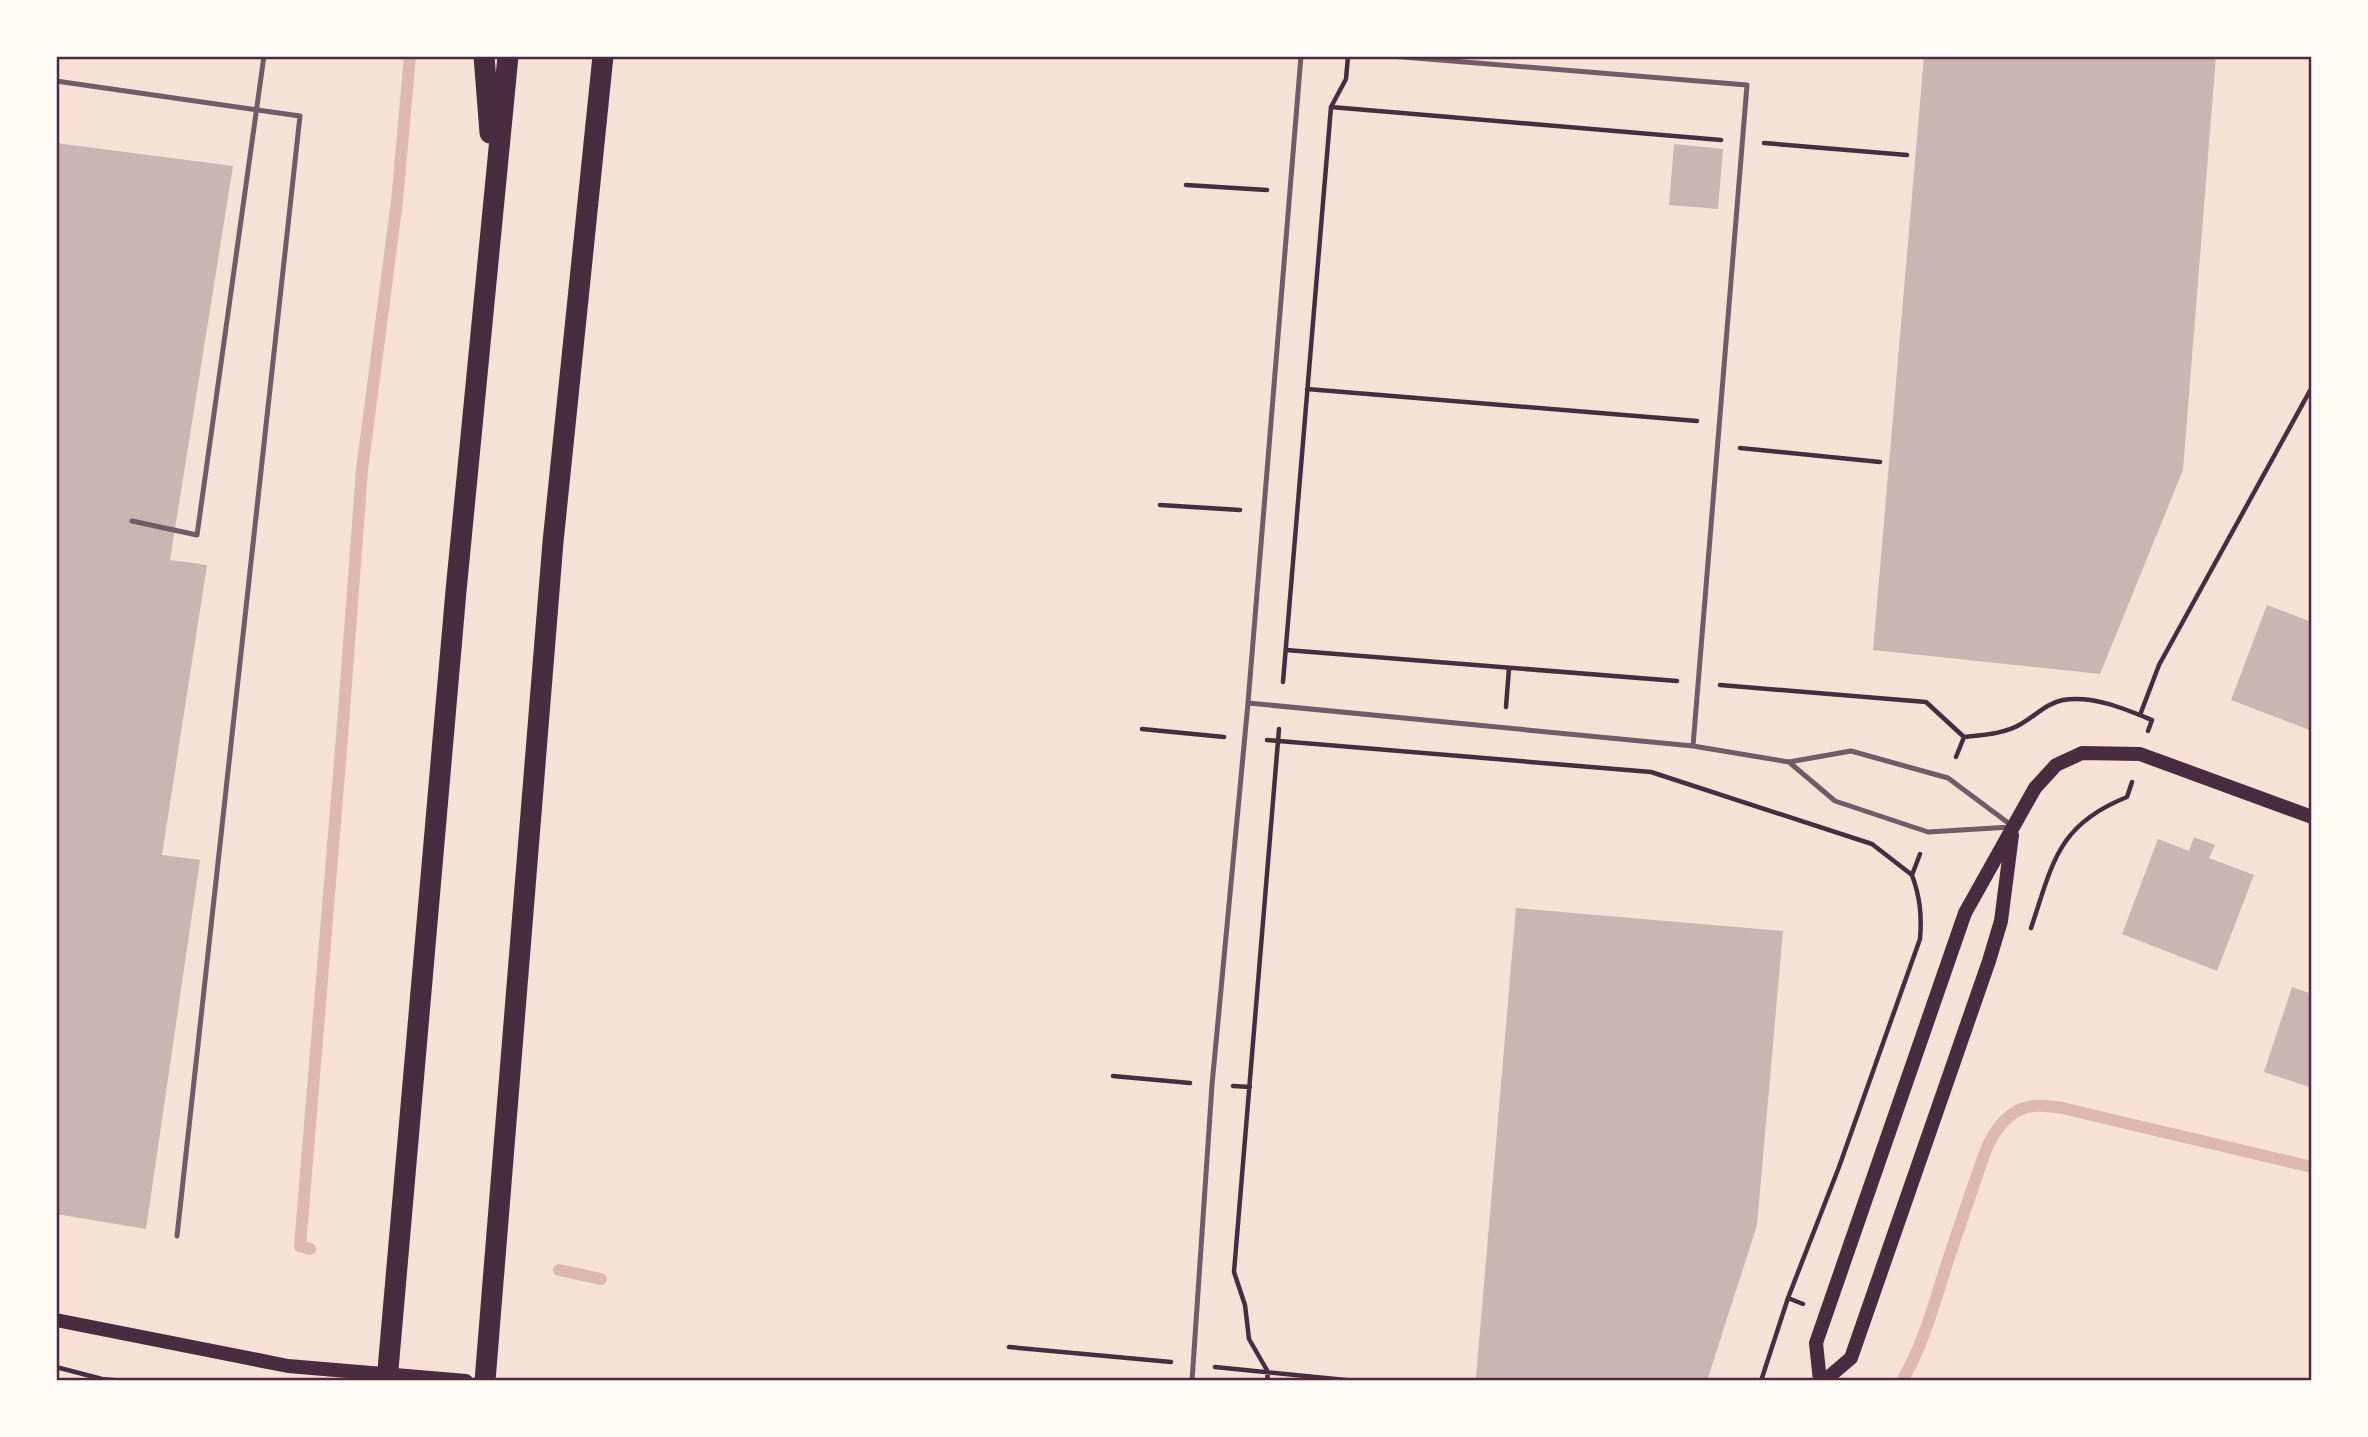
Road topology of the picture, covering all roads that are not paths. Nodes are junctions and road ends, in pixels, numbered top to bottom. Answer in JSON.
{"nodes":[{"id":1,"x":264,"y":56,"type":"edge"},
{"id":2,"x":484,"y":56,"type":"edge"},
{"id":3,"x":508,"y":56,"type":"edge"},
{"id":4,"x":603,"y":56,"type":"edge"},
{"id":5,"x":1301,"y":56,"type":"edge"},
{"id":6,"x":1391,"y":56,"type":"edge"},
{"id":7,"x":56,"y":81,"type":"edge"},
{"id":8,"x":256,"y":110,"type":"junction"},
{"id":9,"x":495,"y":184,"type":"junction"},
{"id":10,"x":132,"y":521,"type":"dead end"},
{"id":11,"x":1248,"y":703,"type":"junction"},
{"id":12,"x":1693,"y":746,"type":"junction"},
{"id":13,"x":1789,"y":762,"type":"junction"},
{"id":14,"x":2312,"y":817,"type":"edge"},
{"id":15,"x":2013,"y":827,"type":"junction"},
{"id":16,"x":177,"y":1236,"type":"dead end"},
{"id":17,"x":56,"y":1320,"type":"edge"},
{"id":18,"x":387,"y":1381,"type":"edge"},
{"id":19,"x":466,"y":1381,"type":"edge"},
{"id":20,"x":485,"y":1381,"type":"edge"},
{"id":21,"x":1192,"y":1381,"type":"edge"},
{"id":22,"x":1822,"y":1381,"type":"edge"}],
"edges":[{"from":1,"to":8,"type":"lane"},
{"from":2,"to":9,"type":"highway"},
{"from":3,"to":9,"type":"highway"},
{"from":4,"to":20,"type":"highway"},
{"from":5,"to":11,"type":"lane"},
{"from":6,"to":12,"type":"lane"},
{"from":7,"to":8,"type":"lane"},
{"from":8,"to":10,"type":"lane"},
{"from":8,"to":16,"type":"lane"},
{"from":9,"to":18,"type":"highway"},
{"from":11,"to":12,"type":"lane"},
{"from":11,"to":21,"type":"lane"},
{"from":12,"to":13,"type":"lane"},
{"from":13,"to":15,"type":"lane"},
{"from":13,"to":15,"type":"lane"},
{"from":14,"to":15,"type":"main road"},
{"from":15,"to":22,"type":"main road"},
{"from":15,"to":22,"type":"main road"},
{"from":17,"to":19,"type":"main road"}]}
